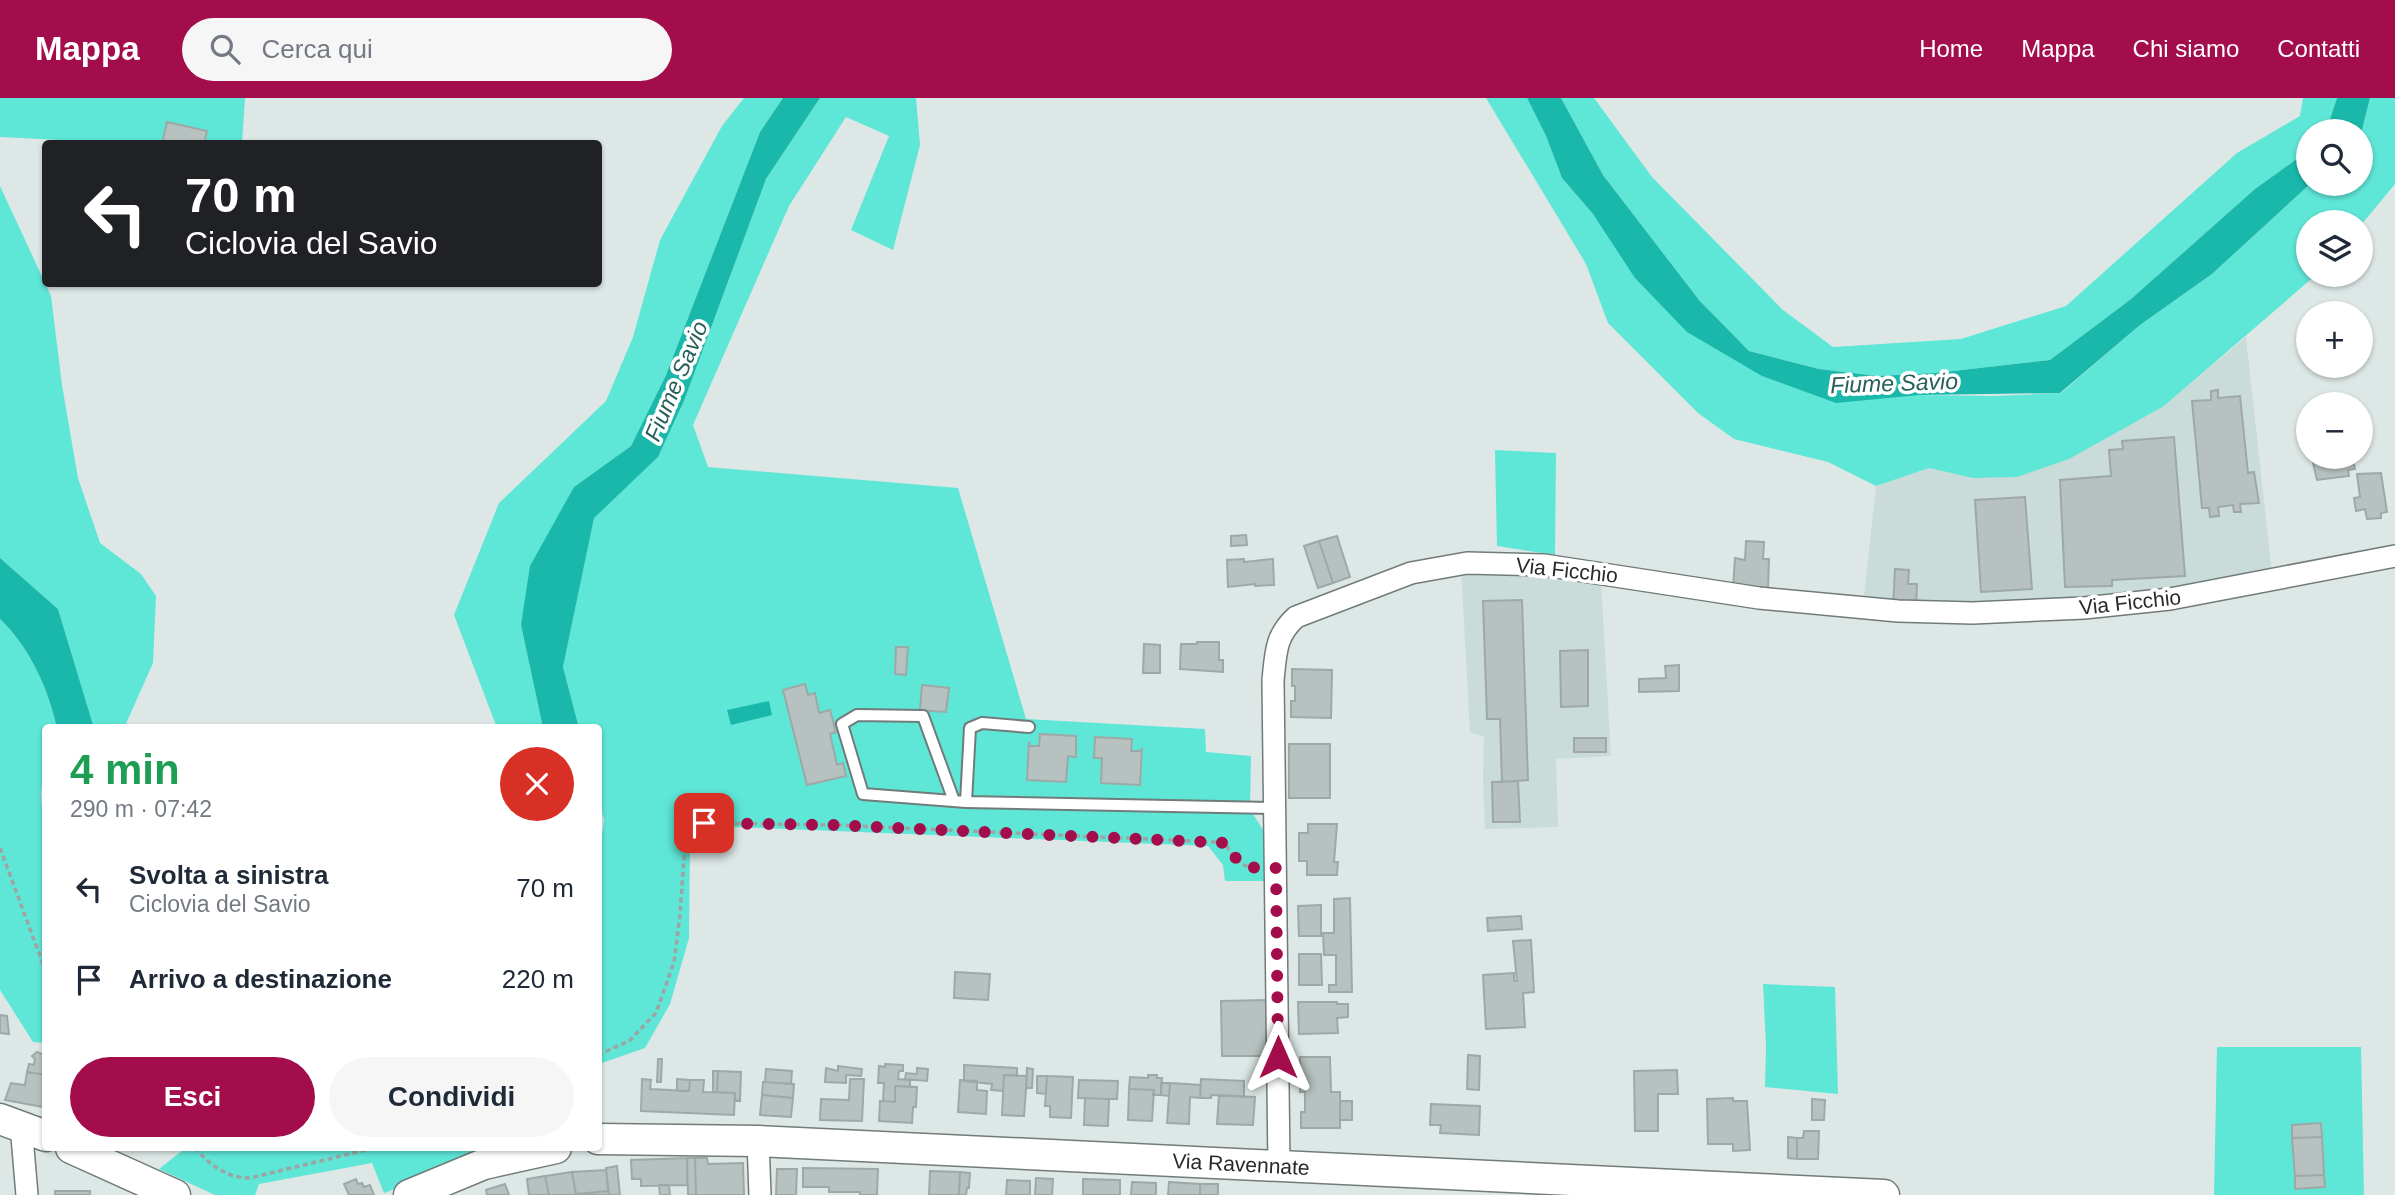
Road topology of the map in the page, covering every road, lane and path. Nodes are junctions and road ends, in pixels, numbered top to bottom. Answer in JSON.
{"nodes":[{"id":1,"x":2395,"y":556,"type":"edge"},
{"id":2,"x":1029,"y":726,"type":"dead end"},
{"id":3,"x":954,"y":801,"type":"junction"},
{"id":4,"x":966,"y":802,"type":"junction"},
{"id":5,"x":1275,"y":808,"type":"junction"},
{"id":6,"x":0,"y":848,"type":"edge"},
{"id":7,"x":1276,"y":868,"type":"junction"},
{"id":8,"x":42,"y":961,"type":"edge"},
{"id":9,"x":602,"y":1053,"type":"edge"},
{"id":10,"x":22,"y":1127,"type":"edge"},
{"id":11,"x":602,"y":1139,"type":"edge"},
{"id":12,"x":758,"y":1141,"type":"junction"},
{"id":13,"x":78,"y":1151,"type":"edge"},
{"id":14,"x":198,"y":1151,"type":"edge"},
{"id":15,"x":362,"y":1151,"type":"edge"},
{"id":16,"x":542,"y":1151,"type":"edge"},
{"id":17,"x":1279,"y":1166,"type":"junction"},
{"id":18,"x":1655,"y":1189,"type":"edge"},
{"id":19,"x":27,"y":1195,"type":"edge"},
{"id":20,"x":175,"y":1195,"type":"edge"},
{"id":21,"x":409,"y":1195,"type":"edge"},
{"id":22,"x":761,"y":1195,"type":"edge"},
{"id":23,"x":1884,"y":1195,"type":"edge"}],
"edges":[{"from":1,"to":5,"type":"street","name":"Via Ficchio"},
{"from":2,"to":4,"type":"lane"},
{"from":3,"to":3,"type":"lane"},
{"from":3,"to":4,"type":"lane"},
{"from":4,"to":5,"type":"lane"},
{"from":5,"to":7,"type":"street","name":"Via Ficchio"},
{"from":6,"to":8,"type":"path"},
{"from":7,"to":9,"type":"path"},
{"from":7,"to":17,"type":"street","name":"Via Ficchio"},
{"from":10,"to":19,"type":"street"},
{"from":11,"to":12,"type":"main road","name":"Via Ravennate"},
{"from":12,"to":17,"type":"main road","name":"Via Ravennate"},
{"from":12,"to":22,"type":"street"},
{"from":13,"to":20,"type":"main road"},
{"from":14,"to":15,"type":"path"},
{"from":16,"to":21,"type":"main road"},
{"from":17,"to":18,"type":"main road","name":"Via Ravennate"},
{"from":18,"to":23,"type":"main road","name":"Via Ravennate"}]}
